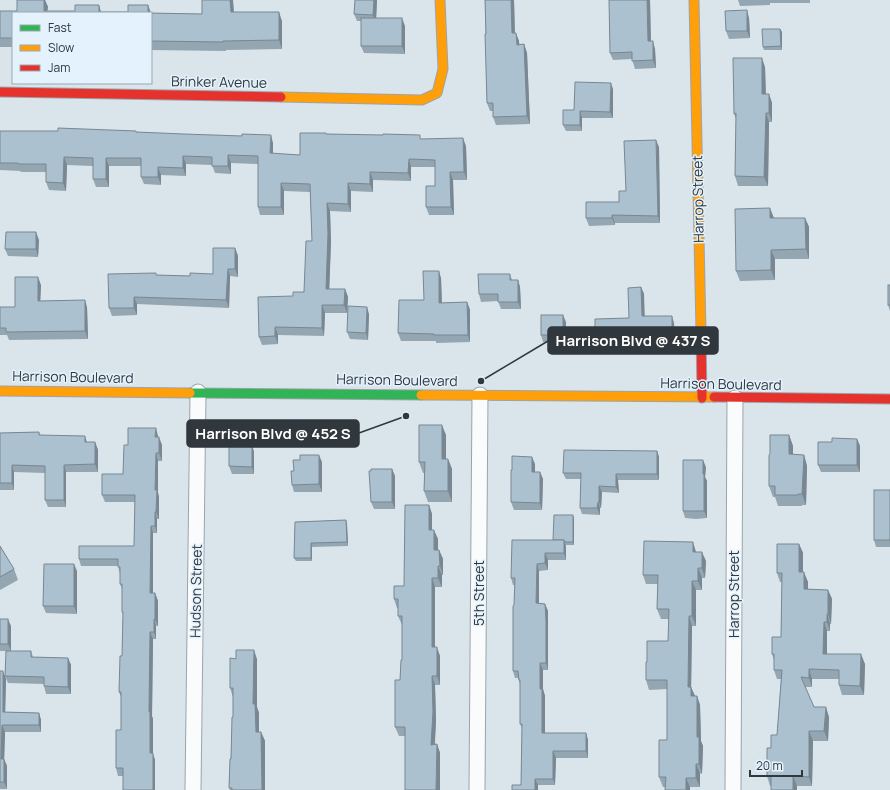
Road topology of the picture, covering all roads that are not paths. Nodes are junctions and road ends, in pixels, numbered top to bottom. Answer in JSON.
{"nodes":[{"id":1,"x":440,"y":0,"type":"edge"},
{"id":2,"x":694,"y":0,"type":"edge"},
{"id":3,"x":0,"y":92,"type":"edge"},
{"id":4,"x":0,"y":390,"type":"edge"},
{"id":5,"x":198,"y":392,"type":"junction"},
{"id":6,"x":480,"y":395,"type":"junction"},
{"id":7,"x":702,"y":398,"type":"junction"},
{"id":8,"x":735,"y":398,"type":"junction"},
{"id":9,"x":890,"y":399,"type":"edge"},
{"id":10,"x":193,"y":790,"type":"edge"},
{"id":11,"x":477,"y":790,"type":"edge"},
{"id":12,"x":733,"y":790,"type":"edge"}],
"edges":[{"from":1,"to":3,"type":"street","name":"Brinker Avenue"},
{"from":2,"to":7,"type":"street","name":"Harrop Street"},
{"from":4,"to":5,"type":"street","name":"Harrison Boulevard"},
{"from":5,"to":6,"type":"street","name":"Harrison Boulevard"},
{"from":5,"to":10,"type":"street","name":"Hudson Street"},
{"from":6,"to":7,"type":"street","name":"Harrison Boulevard"},
{"from":6,"to":11,"type":"street","name":"5th Street"},
{"from":7,"to":8,"type":"street","name":"Harrison Boulevard"},
{"from":8,"to":9,"type":"street","name":"Harrison Boulevard"},
{"from":8,"to":12,"type":"street","name":"Harrop Street"}]}
